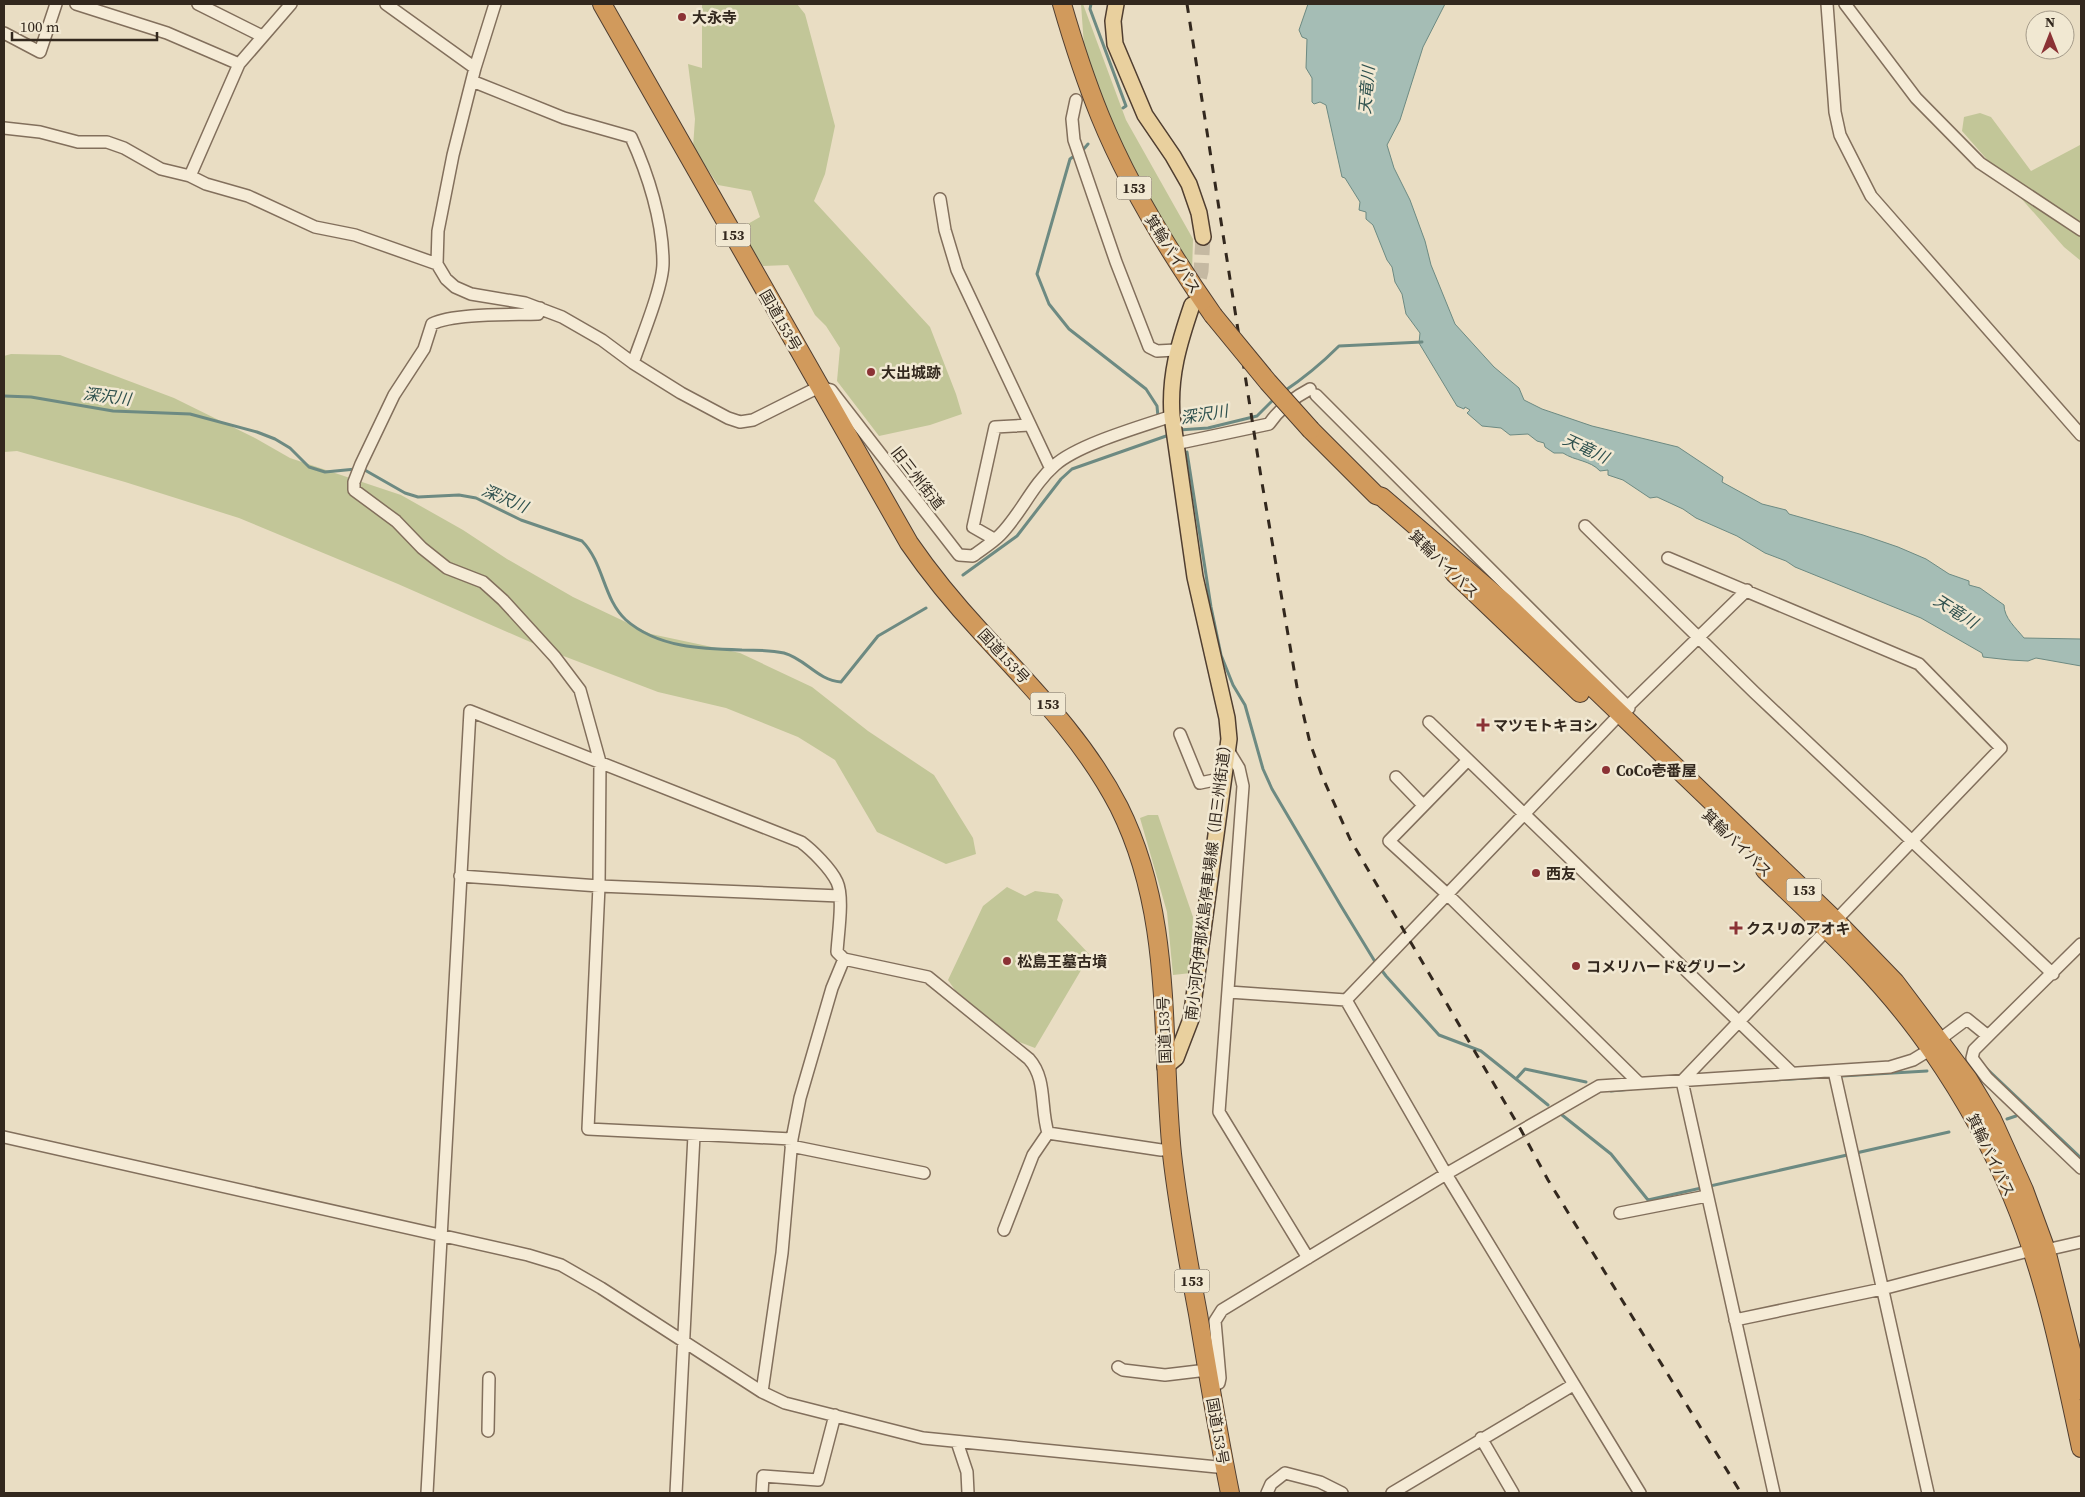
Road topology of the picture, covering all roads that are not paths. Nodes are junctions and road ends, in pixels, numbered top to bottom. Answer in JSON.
{"nodes":[{"id":1,"x":56,"y":4,"type":"edge"},
{"id":2,"x":76,"y":4,"type":"edge"},
{"id":3,"x":198,"y":4,"type":"edge"},
{"id":4,"x":291,"y":4,"type":"edge"},
{"id":5,"x":386,"y":4,"type":"edge"},
{"id":6,"x":495,"y":4,"type":"edge"},
{"id":7,"x":602,"y":4,"type":"edge"},
{"id":8,"x":1062,"y":4,"type":"edge"},
{"id":9,"x":1072,"y":4,"type":"edge"},
{"id":10,"x":1116,"y":4,"type":"edge"},
{"id":11,"x":1827,"y":4,"type":"edge"},
{"id":12,"x":1845,"y":4,"type":"edge"},
{"id":13,"x":4,"y":33,"type":"edge"},
{"id":14,"x":262,"y":36,"type":"junction"},
{"id":15,"x":1076,"y":51,"type":"junction"},
{"id":16,"x":239,"y":64,"type":"junction"},
{"id":17,"x":475,"y":68,"type":"junction"},
{"id":18,"x":472,"y":81,"type":"junction"},
{"id":19,"x":1076,"y":100,"type":"dead end"},
{"id":20,"x":4,"y":128,"type":"edge"},
{"id":21,"x":190,"y":176,"type":"junction"},
{"id":22,"x":940,"y":199,"type":"dead end"},
{"id":23,"x":2081,"y":230,"type":"edge"},
{"id":24,"x":1203,"y":238,"type":"tunnel mouth"},
{"id":25,"x":437,"y":264,"type":"junction"},
{"id":26,"x":1192,"y":305,"type":"tunnel mouth"},
{"id":27,"x":540,"y":308,"type":"junction"},
{"id":28,"x":1176,"y":350,"type":"junction"},
{"id":29,"x":633,"y":363,"type":"junction"},
{"id":30,"x":819,"y":388,"type":"junction"},
{"id":31,"x":1172,"y":418,"type":"junction"},
{"id":32,"x":1030,"y":425,"type":"junction"},
{"id":33,"x":2081,"y":435,"type":"edge"},
{"id":34,"x":1175,"y":441,"type":"junction"},
{"id":35,"x":1051,"y":469,"type":"junction"},
{"id":36,"x":1586,"y":526,"type":"dead end"},
{"id":37,"x":997,"y":537,"type":"junction"},
{"id":38,"x":1668,"y":558,"type":"dead end"},
{"id":39,"x":1747,"y":590,"type":"junction"},
{"id":40,"x":1698,"y":636,"type":"junction"},
{"id":41,"x":1620,"y":715,"type":"junction"},
{"id":42,"x":1429,"y":722,"type":"dead end"},
{"id":43,"x":1180,"y":734,"type":"dead end"},
{"id":44,"x":1228,"y":750,"type":"junction"},
{"id":45,"x":1468,"y":760,"type":"junction"},
{"id":46,"x":600,"y":762,"type":"junction"},
{"id":47,"x":1396,"y":777,"type":"dead end"},
{"id":48,"x":1224,"y":778,"type":"junction"},
{"id":49,"x":1423,"y":805,"type":"junction"},
{"id":50,"x":1525,"y":814,"type":"junction"},
{"id":51,"x":1913,"y":842,"type":"junction"},
{"id":52,"x":460,"y":876,"type":"junction"},
{"id":53,"x":599,"y":886,"type":"junction"},
{"id":54,"x":840,"y":896,"type":"junction"},
{"id":55,"x":1448,"y":896,"type":"junction"},
{"id":56,"x":1832,"y":925,"type":"junction"},
{"id":57,"x":2081,"y":944,"type":"edge"},
{"id":58,"x":844,"y":959,"type":"junction"},
{"id":59,"x":2053,"y":974,"type":"junction"},
{"id":60,"x":1229,"y":992,"type":"junction"},
{"id":61,"x":1346,"y":1000,"type":"junction"},
{"id":62,"x":1737,"y":1021,"type":"junction"},
{"id":63,"x":1988,"y":1036,"type":"junction"},
{"id":64,"x":1935,"y":1045,"type":"junction"},
{"id":65,"x":1165,"y":1067,"type":"junction"},
{"id":66,"x":1792,"y":1073,"type":"junction"},
{"id":67,"x":1835,"y":1075,"type":"junction"},
{"id":68,"x":1639,"y":1083,"type":"junction"},
{"id":69,"x":1682,"y":1085,"type":"junction"},
{"id":70,"x":1048,"y":1132,"type":"junction"},
{"id":71,"x":694,"y":1135,"type":"junction"},
{"id":72,"x":4,"y":1137,"type":"edge"},
{"id":73,"x":791,"y":1143,"type":"junction"},
{"id":74,"x":1172,"y":1149,"type":"junction"},
{"id":75,"x":2081,"y":1168,"type":"edge"},
{"id":76,"x":924,"y":1173,"type":"dead end"},
{"id":77,"x":1446,"y":1174,"type":"junction"},
{"id":78,"x":1706,"y":1189,"type":"junction"},
{"id":79,"x":1620,"y":1213,"type":"dead end"},
{"id":80,"x":1004,"y":1230,"type":"dead end"},
{"id":81,"x":442,"y":1236,"type":"junction"},
{"id":82,"x":2081,"y":1242,"type":"edge"},
{"id":83,"x":2039,"y":1250,"type":"junction"},
{"id":84,"x":1308,"y":1258,"type":"junction"},
{"id":85,"x":1882,"y":1289,"type":"junction"},
{"id":86,"x":1735,"y":1320,"type":"junction"},
{"id":87,"x":682,"y":1341,"type":"junction"},
{"id":88,"x":1118,"y":1367,"type":"dead end"},
{"id":89,"x":489,"y":1378,"type":"dead end"},
{"id":90,"x":1209,"y":1378,"type":"junction"},
{"id":91,"x":1573,"y":1385,"type":"junction"},
{"id":92,"x":2081,"y":1390,"type":"edge"},
{"id":93,"x":762,"y":1392,"type":"junction"},
{"id":94,"x":835,"y":1415,"type":"junction"},
{"id":95,"x":488,"y":1431,"type":"dead end"},
{"id":96,"x":1481,"y":1438,"type":"junction"},
{"id":97,"x":957,"y":1442,"type":"junction"},
{"id":98,"x":2081,"y":1448,"type":"edge"},
{"id":99,"x":1224,"y":1466,"type":"junction"},
{"id":100,"x":427,"y":1493,"type":"edge"},
{"id":101,"x":676,"y":1493,"type":"edge"},
{"id":102,"x":762,"y":1493,"type":"edge"},
{"id":103,"x":968,"y":1493,"type":"edge"},
{"id":104,"x":1230,"y":1493,"type":"edge"},
{"id":105,"x":1267,"y":1493,"type":"edge"},
{"id":106,"x":1342,"y":1493,"type":"edge"},
{"id":107,"x":1392,"y":1493,"type":"edge"},
{"id":108,"x":1513,"y":1493,"type":"edge"},
{"id":109,"x":1640,"y":1493,"type":"edge"},
{"id":110,"x":1774,"y":1493,"type":"edge"},
{"id":111,"x":1928,"y":1493,"type":"edge"}],
"edges":[{"from":1,"to":13,"type":"street"},
{"from":2,"to":16,"type":"street"},
{"from":3,"to":14,"type":"street"},
{"from":4,"to":14,"type":"street"},
{"from":5,"to":17,"type":"street"},
{"from":6,"to":17,"type":"street"},
{"from":7,"to":30,"type":"highway","name":"国道153号","number":"153"},
{"from":8,"to":15,"type":"highway","name":"箕輪バイパス","number":"153"},
{"from":9,"to":15,"type":"highway","name":"箕輪バイパス","number":"153"},
{"from":10,"to":24,"type":"main road"},
{"from":11,"to":33,"type":"street"},
{"from":12,"to":23,"type":"street"},
{"from":14,"to":16,"type":"street"},
{"from":15,"to":41,"type":"highway","name":"箕輪バイパス","number":"153","bridge":true},
{"from":16,"to":21,"type":"street"},
{"from":17,"to":18,"type":"street"},
{"from":18,"to":25,"type":"street"},
{"from":18,"to":29,"type":"street"},
{"from":19,"to":28,"type":"street"},
{"from":20,"to":21,"type":"street"},
{"from":21,"to":25,"type":"street"},
{"from":22,"to":32,"type":"street"},
{"from":25,"to":27,"type":"street"},
{"from":26,"to":28,"type":"main road","name":"南小河内伊那松島停車場線（旧三州街道）"},
{"from":27,"to":29,"type":"street"},
{"from":27,"to":46,"type":"street"},
{"from":28,"to":31,"type":"main road","name":"南小河内伊那松島停車場線（旧三州街道）"},
{"from":29,"to":30,"type":"street"},
{"from":30,"to":37,"type":"street","name":"旧三州街道"},
{"from":30,"to":65,"type":"highway","name":"国道153号","number":"153"},
{"from":31,"to":34,"type":"main road","name":"南小河内伊那松島停車場線（旧三州街道）"},
{"from":31,"to":35,"type":"street","name":"旧三州街道"},
{"from":32,"to":35,"type":"street"},
{"from":32,"to":37,"type":"street"},
{"from":34,"to":41,"type":"street"},
{"from":34,"to":44,"type":"main road","name":"南小河内伊那松島停車場線（旧三州街道）"},
{"from":35,"to":37,"type":"street","name":"旧三州街道"},
{"from":36,"to":40,"type":"street"},
{"from":38,"to":39,"type":"street"},
{"from":39,"to":40,"type":"street"},
{"from":39,"to":51,"type":"street"},
{"from":40,"to":41,"type":"street"},
{"from":40,"to":51,"type":"street"},
{"from":41,"to":50,"type":"street"},
{"from":41,"to":56,"type":"highway","name":"箕輪バイパス","number":"153"},
{"from":42,"to":45,"type":"street"},
{"from":43,"to":48,"type":"street"},
{"from":44,"to":48,"type":"main road","name":"南小河内伊那松島停車場線（旧三州街道）"},
{"from":44,"to":60,"type":"street"},
{"from":45,"to":49,"type":"street"},
{"from":45,"to":50,"type":"street"},
{"from":46,"to":52,"type":"street"},
{"from":46,"to":53,"type":"street"},
{"from":46,"to":54,"type":"street"},
{"from":47,"to":49,"type":"street"},
{"from":48,"to":65,"type":"main road","name":"南小河内伊那松島停車場線（旧三州街道）"},
{"from":49,"to":55,"type":"street"},
{"from":50,"to":55,"type":"street"},
{"from":50,"to":62,"type":"street"},
{"from":51,"to":56,"type":"street"},
{"from":51,"to":59,"type":"street"},
{"from":52,"to":53,"type":"street"},
{"from":52,"to":81,"type":"street"},
{"from":53,"to":54,"type":"street"},
{"from":53,"to":71,"type":"street"},
{"from":54,"to":58,"type":"street"},
{"from":55,"to":61,"type":"street"},
{"from":55,"to":68,"type":"street"},
{"from":56,"to":62,"type":"street"},
{"from":56,"to":64,"type":"highway","name":"箕輪バイパス","number":"153"},
{"from":57,"to":59,"type":"street"},
{"from":58,"to":70,"type":"street"},
{"from":58,"to":73,"type":"street"},
{"from":59,"to":63,"type":"street"},
{"from":60,"to":61,"type":"street"},
{"from":60,"to":84,"type":"street"},
{"from":61,"to":77,"type":"street"},
{"from":62,"to":66,"type":"street"},
{"from":62,"to":69,"type":"street"},
{"from":63,"to":64,"type":"street"},
{"from":63,"to":75,"type":"street"},
{"from":64,"to":67,"type":"street"},
{"from":64,"to":83,"type":"highway","name":"箕輪バイパス","number":"153"},
{"from":65,"to":74,"type":"highway","name":"国道153号","number":"153"},
{"from":66,"to":67,"type":"street"},
{"from":66,"to":69,"type":"street"},
{"from":67,"to":85,"type":"street"},
{"from":68,"to":69,"type":"street"},
{"from":68,"to":77,"type":"street"},
{"from":69,"to":78,"type":"street"},
{"from":70,"to":74,"type":"street"},
{"from":70,"to":80,"type":"street"},
{"from":71,"to":73,"type":"street"},
{"from":71,"to":87,"type":"street"},
{"from":72,"to":81,"type":"street"},
{"from":73,"to":76,"type":"street"},
{"from":73,"to":93,"type":"street"},
{"from":74,"to":90,"type":"highway","name":"国道153号","number":"153"},
{"from":77,"to":84,"type":"street"},
{"from":77,"to":91,"type":"street"},
{"from":78,"to":79,"type":"street"},
{"from":78,"to":86,"type":"street"},
{"from":81,"to":87,"type":"street"},
{"from":81,"to":100,"type":"street"},
{"from":82,"to":83,"type":"street"},
{"from":83,"to":85,"type":"street"},
{"from":83,"to":92,"type":"highway","name":"箕輪バイパス","number":"153"},
{"from":83,"to":98,"type":"highway","name":"箕輪バイパス","number":"153"},
{"from":84,"to":90,"type":"street"},
{"from":85,"to":86,"type":"street"},
{"from":85,"to":111,"type":"street"},
{"from":86,"to":110,"type":"street"},
{"from":87,"to":93,"type":"street"},
{"from":87,"to":101,"type":"street"},
{"from":88,"to":90,"type":"street"},
{"from":89,"to":95,"type":"street"},
{"from":90,"to":99,"type":"highway","name":"国道153号","number":"153"},
{"from":91,"to":96,"type":"street"},
{"from":91,"to":109,"type":"street"},
{"from":93,"to":94,"type":"street"},
{"from":94,"to":97,"type":"street"},
{"from":94,"to":102,"type":"street"},
{"from":96,"to":107,"type":"street"},
{"from":96,"to":108,"type":"street"},
{"from":97,"to":99,"type":"street"},
{"from":97,"to":103,"type":"street"},
{"from":99,"to":104,"type":"highway","name":"国道153号","number":"153"},
{"from":105,"to":106,"type":"street"}]}
